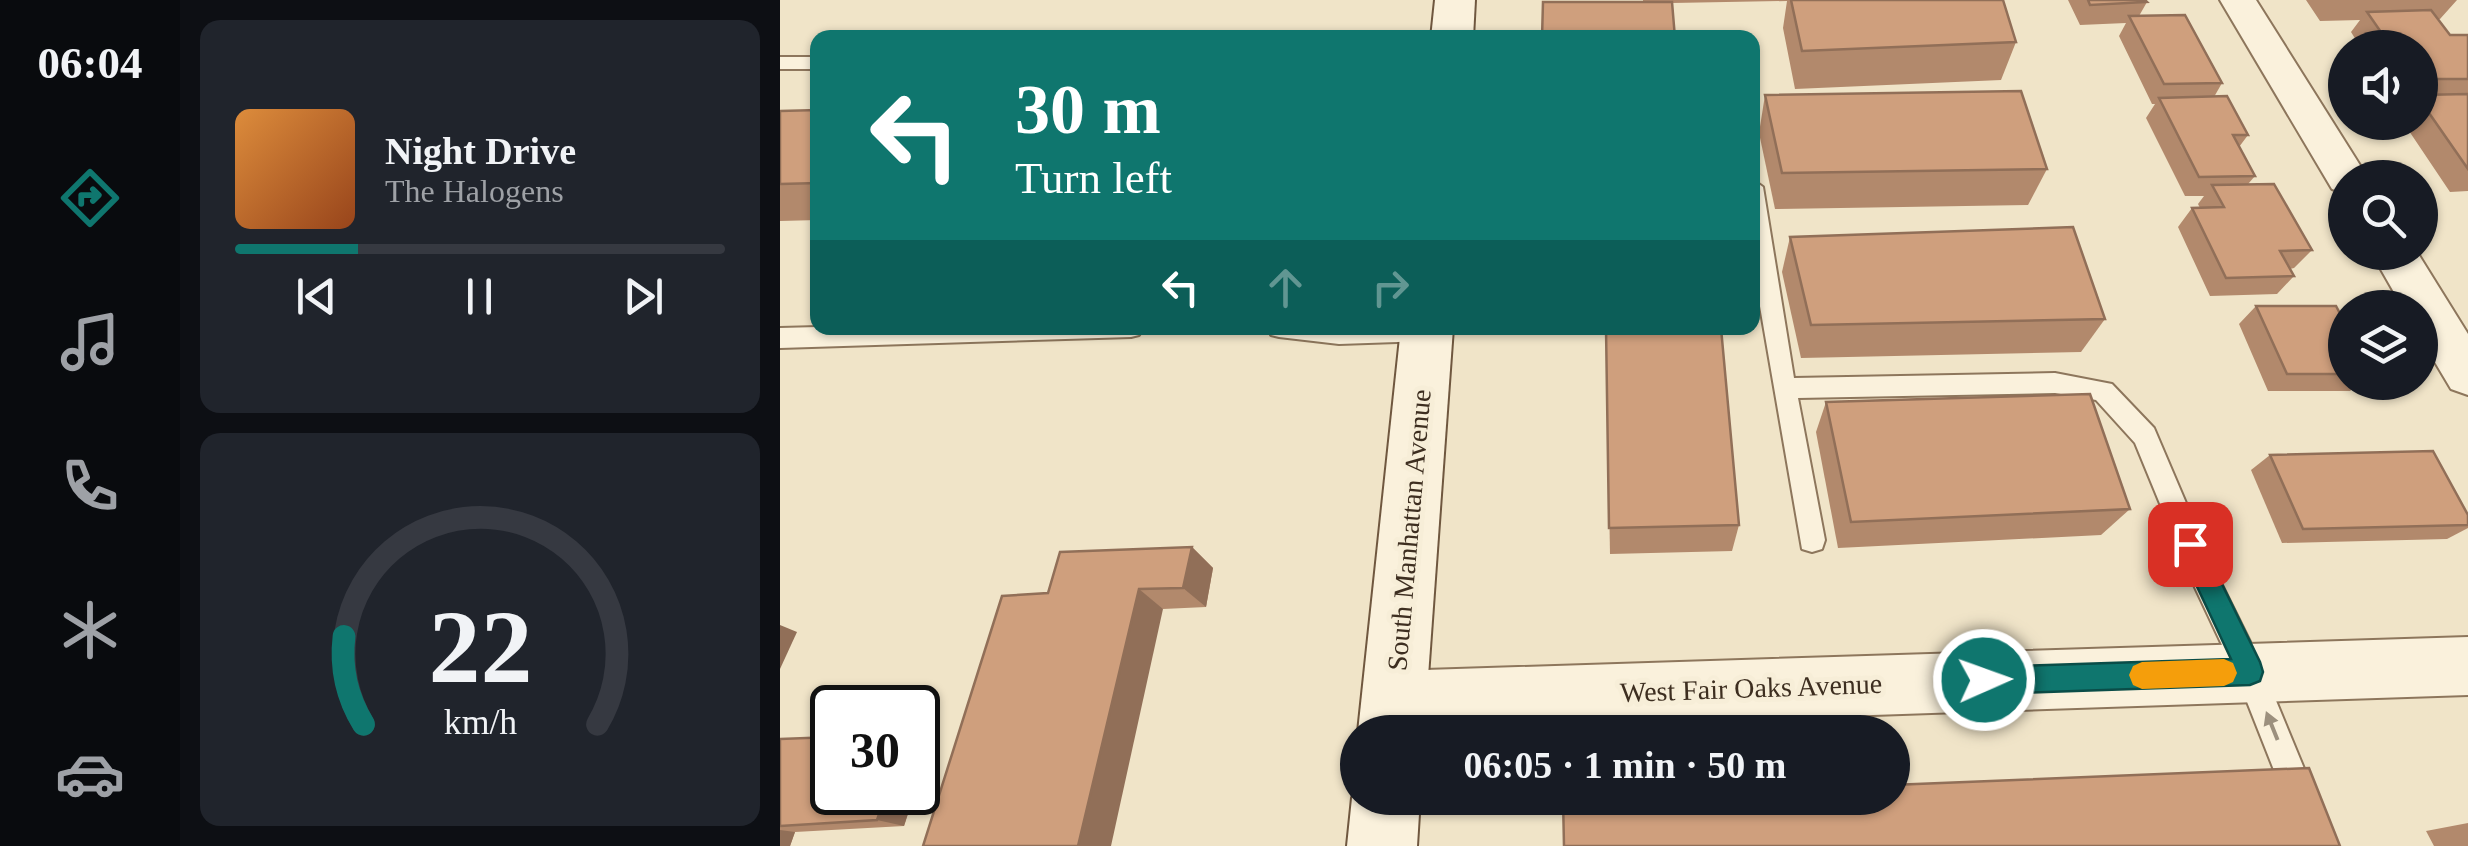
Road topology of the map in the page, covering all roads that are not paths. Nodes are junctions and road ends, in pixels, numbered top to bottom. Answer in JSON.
{"nodes":[{"id":1,"x":1455,"y":0,"type":"edge"},
{"id":2,"x":2238,"y":0,"type":"edge"},
{"id":3,"x":1453,"y":30,"type":"edge"},
{"id":4,"x":780,"y":63,"type":"edge"},
{"id":5,"x":810,"y":63,"type":"edge"},
{"id":6,"x":2336,"y":160,"type":"edge"},
{"id":7,"x":1760,"y":237,"type":"edge"},
{"id":8,"x":2404,"y":270,"type":"edge"},
{"id":9,"x":885,"y":335,"type":"edge"},
{"id":10,"x":1426,"y":335,"type":"edge"},
{"id":11,"x":780,"y":338,"type":"edge"},
{"id":12,"x":2468,"y":375,"type":"edge"},
{"id":13,"x":1784,"y":388,"type":"junction"},
{"id":14,"x":1812,"y":540,"type":"dead end"},
{"id":15,"x":2468,"y":666,"type":"edge"},
{"id":16,"x":2250,"y":672,"type":"junction"},
{"id":17,"x":1393,"y":715,"type":"edge"},
{"id":18,"x":1431,"y":715,"type":"edge"},
{"id":19,"x":1385,"y":815,"type":"edge"},
{"id":20,"x":1382,"y":846,"type":"edge"},
{"id":21,"x":2320,"y":846,"type":"edge"}],
"edges":[{"from":1,"to":3,"type":"main road"},
{"from":2,"to":6,"type":"street"},
{"from":4,"to":5,"type":"lane"},
{"from":7,"to":13,"type":"lane"},
{"from":8,"to":12,"type":"street"},
{"from":9,"to":11,"type":"lane"},
{"from":10,"to":17,"type":"main road","name":"South Manhattan Avenue"},
{"from":13,"to":14,"type":"lane"},
{"from":13,"to":16,"type":"lane"},
{"from":15,"to":16,"type":"street","name":"West Fair Oaks Avenue"},
{"from":16,"to":18,"type":"street","name":"West Fair Oaks Avenue"},
{"from":21,"to":16,"type":"lane","one_way":true},
{"from":19,"to":20,"type":"main road"}]}
